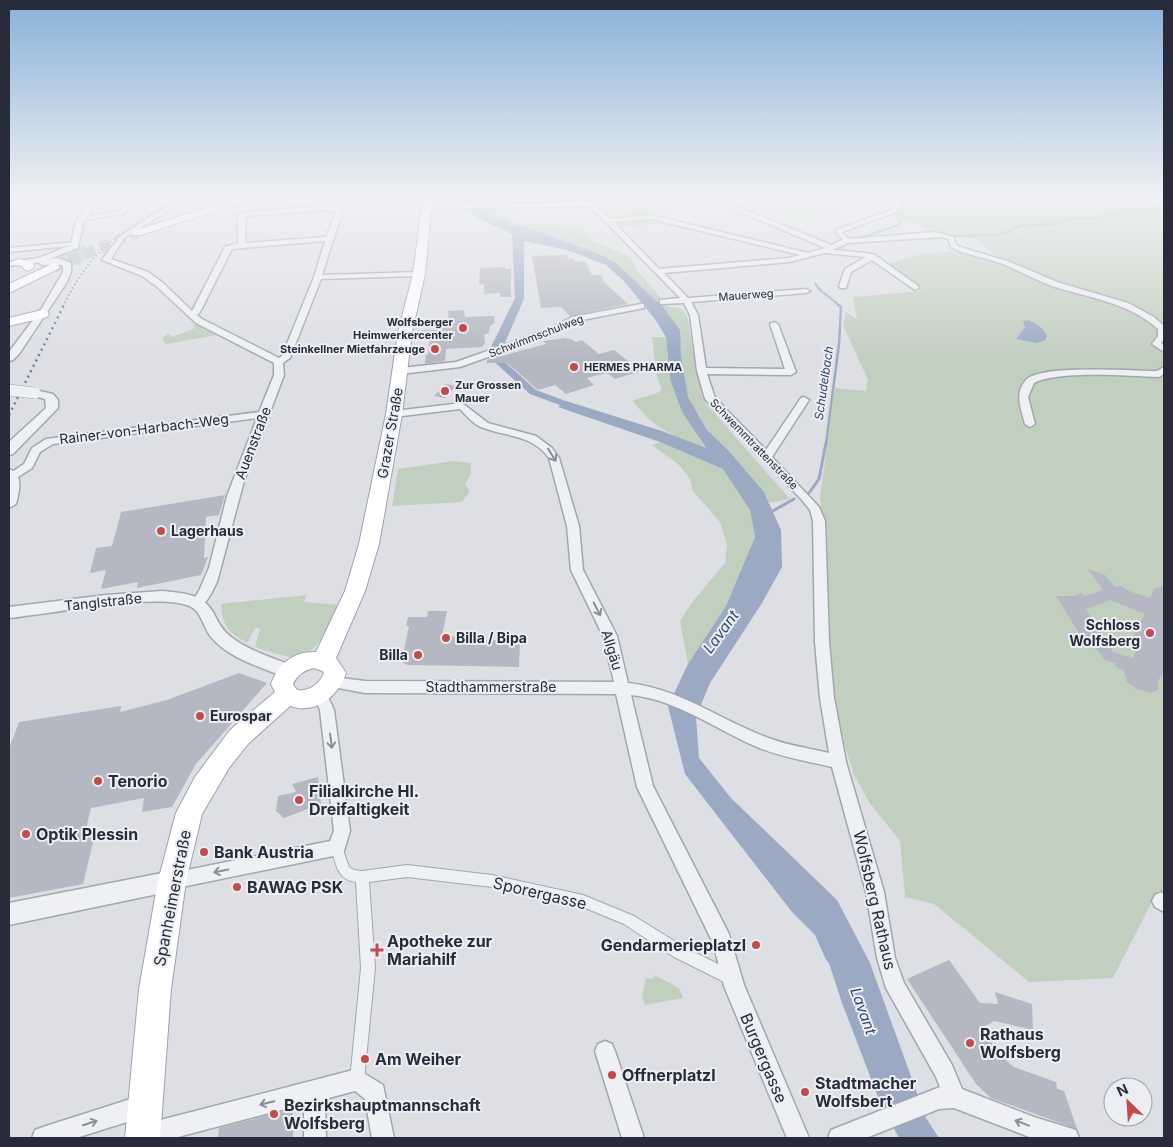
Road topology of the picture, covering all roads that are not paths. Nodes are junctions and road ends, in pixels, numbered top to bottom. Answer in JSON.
{"nodes":[{"id":1,"x":65,"y":252,"type":"tunnel mouth"},
{"id":2,"x":113,"y":252,"type":"edge"},
{"id":3,"x":227,"y":252,"type":"edge"},
{"id":4,"x":325,"y":252,"type":"edge"},
{"id":5,"x":423,"y":252,"type":"edge"},
{"id":6,"x":639,"y":252,"type":"edge"},
{"id":7,"x":793,"y":252,"type":"edge"},
{"id":8,"x":824,"y":252,"type":"edge"},
{"id":9,"x":840,"y":252,"type":"edge"},
{"id":10,"x":966,"y":252,"type":"edge"},
{"id":11,"x":811,"y":256,"type":"junction"},
{"id":12,"x":872,"y":257,"type":"junction"},
{"id":13,"x":47,"y":261,"type":"junction"},
{"id":14,"x":18,"y":265,"type":"edge"},
{"id":15,"x":658,"y":271,"type":"junction"},
{"id":16,"x":419,"y":274,"type":"junction"},
{"id":17,"x":318,"y":276,"type":"junction"},
{"id":18,"x":9,"y":286,"type":"edge"},
{"id":19,"x":843,"y":286,"type":"dead end"},
{"id":20,"x":915,"y":288,"type":"dead end"},
{"id":21,"x":806,"y":291,"type":"dead end"},
{"id":22,"x":686,"y":300,"type":"junction"},
{"id":23,"x":663,"y":302,"type":"dead end"},
{"id":24,"x":641,"y":306,"type":"dead end"},
{"id":25,"x":191,"y":314,"type":"junction"},
{"id":26,"x":38,"y":318,"type":"junction"},
{"id":27,"x":11,"y":321,"type":"edge"},
{"id":28,"x":774,"y":324,"type":"dead end"},
{"id":29,"x":1163,"y":351,"type":"edge"},
{"id":30,"x":9,"y":358,"type":"edge"},
{"id":31,"x":278,"y":362,"type":"junction"},
{"id":32,"x":1164,"y":370,"type":"edge"},
{"id":33,"x":401,"y":371,"type":"junction"},
{"id":34,"x":702,"y":371,"type":"junction"},
{"id":35,"x":9,"y":390,"type":"edge"},
{"id":36,"x":804,"y":400,"type":"dead end"},
{"id":37,"x":263,"y":414,"type":"junction"},
{"id":38,"x":394,"y":414,"type":"junction"},
{"id":39,"x":1030,"y":424,"type":"dead end"},
{"id":40,"x":9,"y":451,"type":"edge"},
{"id":41,"x":766,"y":458,"type":"junction"},
{"id":42,"x":10,"y":475,"type":"edge"},
{"id":43,"x":9,"y":504,"type":"edge"},
{"id":44,"x":197,"y":603,"type":"junction"},
{"id":45,"x":9,"y":614,"type":"edge"},
{"id":46,"x":323,"y":661,"type":"junction"},
{"id":47,"x":287,"y":683,"type":"junction"},
{"id":48,"x":327,"y":688,"type":"junction"},
{"id":49,"x":623,"y":688,"type":"junction"},
{"id":50,"x":838,"y":762,"type":"junction"},
{"id":51,"x":853,"y":809,"type":"joint"},
{"id":52,"x":337,"y":848,"type":"junction"},
{"id":53,"x":362,"y":877,"type":"junction"},
{"id":54,"x":172,"y":881,"type":"junction"},
{"id":55,"x":9,"y":914,"type":"edge"},
{"id":56,"x":731,"y":978,"type":"junction"},
{"id":57,"x":605,"y":1051,"type":"dead end"},
{"id":58,"x":357,"y":1080,"type":"junction"},
{"id":59,"x":314,"y":1091,"type":"junction"},
{"id":60,"x":954,"y":1097,"type":"junction"},
{"id":61,"x":143,"y":1126,"type":"edge"},
{"id":62,"x":43,"y":1138,"type":"edge"},
{"id":63,"x":315,"y":1138,"type":"edge"},
{"id":64,"x":383,"y":1138,"type":"edge"},
{"id":65,"x":633,"y":1138,"type":"edge"},
{"id":66,"x":798,"y":1138,"type":"edge"},
{"id":67,"x":839,"y":1138,"type":"edge"},
{"id":68,"x":1068,"y":1138,"type":"edge"}],
"edges":[{"from":1,"to":13,"type":"street"},
{"from":2,"to":25,"type":"street"},
{"from":3,"to":25,"type":"street"},
{"from":4,"to":17,"type":"street"},
{"from":5,"to":16,"type":"main road","name":"Grazer Straße"},
{"from":6,"to":15,"type":"street","name":"Schwemmtrattenstraße"},
{"from":7,"to":11,"type":"street"},
{"from":8,"to":11,"type":"street"},
{"from":9,"to":12,"type":"street"},
{"from":10,"to":29,"type":"street"},
{"from":11,"to":15,"type":"street"},
{"from":12,"to":19,"type":"street"},
{"from":12,"to":20,"type":"street"},
{"from":13,"to":14,"type":"main road"},
{"from":13,"to":18,"type":"main road"},
{"from":13,"to":26,"type":"street"},
{"from":14,"to":18,"type":"main road"},
{"from":15,"to":22,"type":"street","name":"Schwemmtrattenstraße"},
{"from":16,"to":17,"type":"street"},
{"from":16,"to":33,"type":"main road","name":"Grazer Straße"},
{"from":17,"to":31,"type":"street"},
{"from":21,"to":22,"type":"street","name":"Mauerweg"},
{"from":22,"to":23,"type":"street"},
{"from":22,"to":34,"type":"street","name":"Schwemmtrattenstraße"},
{"from":24,"to":33,"type":"street","name":"Schwimmschulweg"},
{"from":25,"to":31,"type":"street"},
{"from":26,"to":27,"type":"main road"},
{"from":26,"to":30,"type":"street"},
{"from":28,"to":34,"type":"street"},
{"from":31,"to":37,"type":"street","name":"Auenstraße"},
{"from":32,"to":39,"type":"street"},
{"from":33,"to":38,"type":"main road","name":"Grazer Straße"},
{"from":34,"to":41,"type":"street","name":"Schwemmtrattenstraße"},
{"from":35,"to":40,"type":"street","bridge":true},
{"from":36,"to":41,"type":"street"},
{"from":37,"to":42,"type":"street","name":"Rainer-von-Harbach-Weg"},
{"from":37,"to":44,"type":"street","name":"Auenstraße"},
{"from":38,"to":46,"type":"main road","name":"Grazer Straße"},
{"from":38,"to":49,"type":"street","name":"Allgäu","one_way":true},
{"from":41,"to":50,"type":"street","name":"Schwemmtrattenstraße"},
{"from":42,"to":43,"type":"street"},
{"from":44,"to":45,"type":"street","name":"Tanglstraße"},
{"from":44,"to":47,"type":"street"},
{"from":46,"to":47,"type":"main road"},
{"from":46,"to":48,"type":"main road"},
{"from":47,"to":48,"type":"main road"},
{"from":47,"to":54,"type":"main road","name":"Spanheimerstraße"},
{"from":48,"to":49,"type":"street","name":"Stadthammerstraße"},
{"from":48,"to":52,"type":"street","one_way":true},
{"from":49,"to":50,"type":"street","name":"Stadthammerstraße"},
{"from":49,"to":56,"type":"street","name":"Allgäu"},
{"from":50,"to":51,"type":"street","name":"Schwemmtrattenstraße"},
{"from":51,"to":60,"type":"street","name":"Wolfsberg Rathaus"},
{"from":52,"to":53,"type":"street"},
{"from":52,"to":54,"type":"street","one_way":true},
{"from":53,"to":56,"type":"street","name":"Sporergasse"},
{"from":53,"to":58,"type":"street"},
{"from":54,"to":55,"type":"street"},
{"from":54,"to":61,"type":"main road","name":"Spanheimerstraße"},
{"from":56,"to":66,"type":"street","name":"Burgergasse"},
{"from":57,"to":65,"type":"street"},
{"from":58,"to":59,"type":"street"},
{"from":58,"to":64,"type":"street"},
{"from":59,"to":61,"type":"street","one_way":true},
{"from":59,"to":63,"type":"street"},
{"from":60,"to":67,"type":"street"},
{"from":68,"to":60,"type":"street","one_way":true},
{"from":62,"to":61,"type":"street","one_way":true}]}
